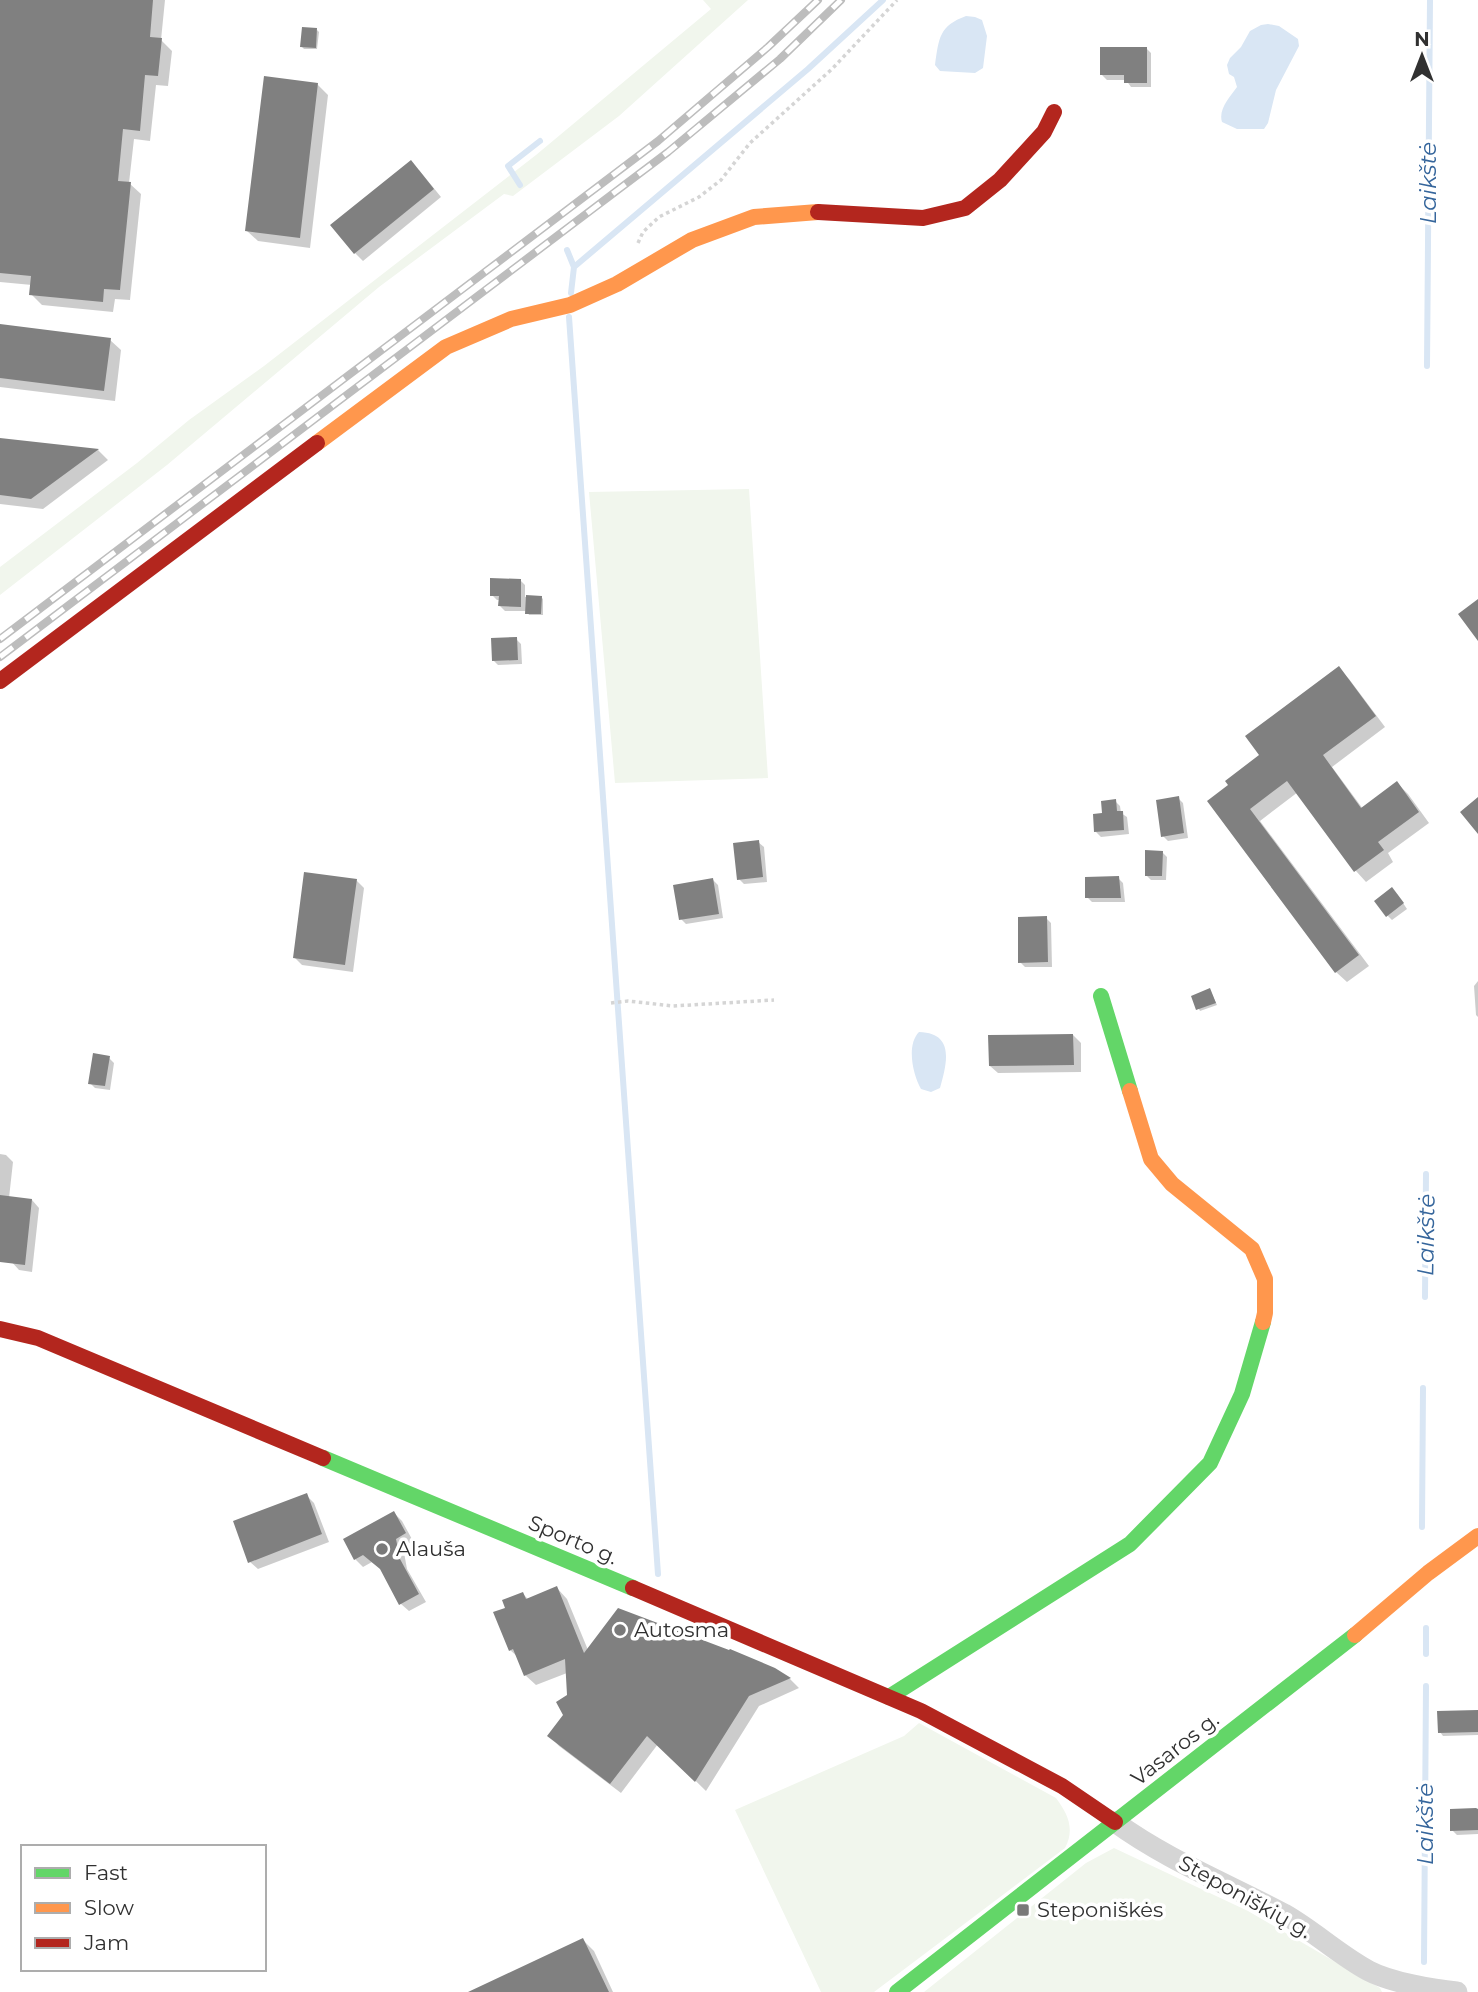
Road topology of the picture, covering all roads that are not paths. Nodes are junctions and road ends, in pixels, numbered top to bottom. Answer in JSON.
{"nodes":[{"id":1,"x":1054,"y":112,"type":"dead end"},
{"id":2,"x":0,"y":681,"type":"edge"},
{"id":3,"x":1101,"y":996,"type":"dead end"},
{"id":4,"x":0,"y":1329,"type":"edge"},
{"id":5,"x":1478,"y":1536,"type":"edge"},
{"id":6,"x":889,"y":1697,"type":"junction"},
{"id":7,"x":1115,"y":1822,"type":"junction"},
{"id":8,"x":897,"y":1992,"type":"edge"},
{"id":9,"x":1457,"y":1992,"type":"edge"}],
"edges":[{"from":1,"to":2,"type":"street"},
{"from":3,"to":6,"type":"street"},
{"from":4,"to":6,"type":"street","name":"Sporto g."},
{"from":5,"to":7,"type":"street","name":"Vasaros g."},
{"from":6,"to":7,"type":"street","name":"Sporto g."},
{"from":7,"to":8,"type":"street","name":"Vasaros g."},
{"from":7,"to":9,"type":"street","name":"Steponiškių g."}]}
